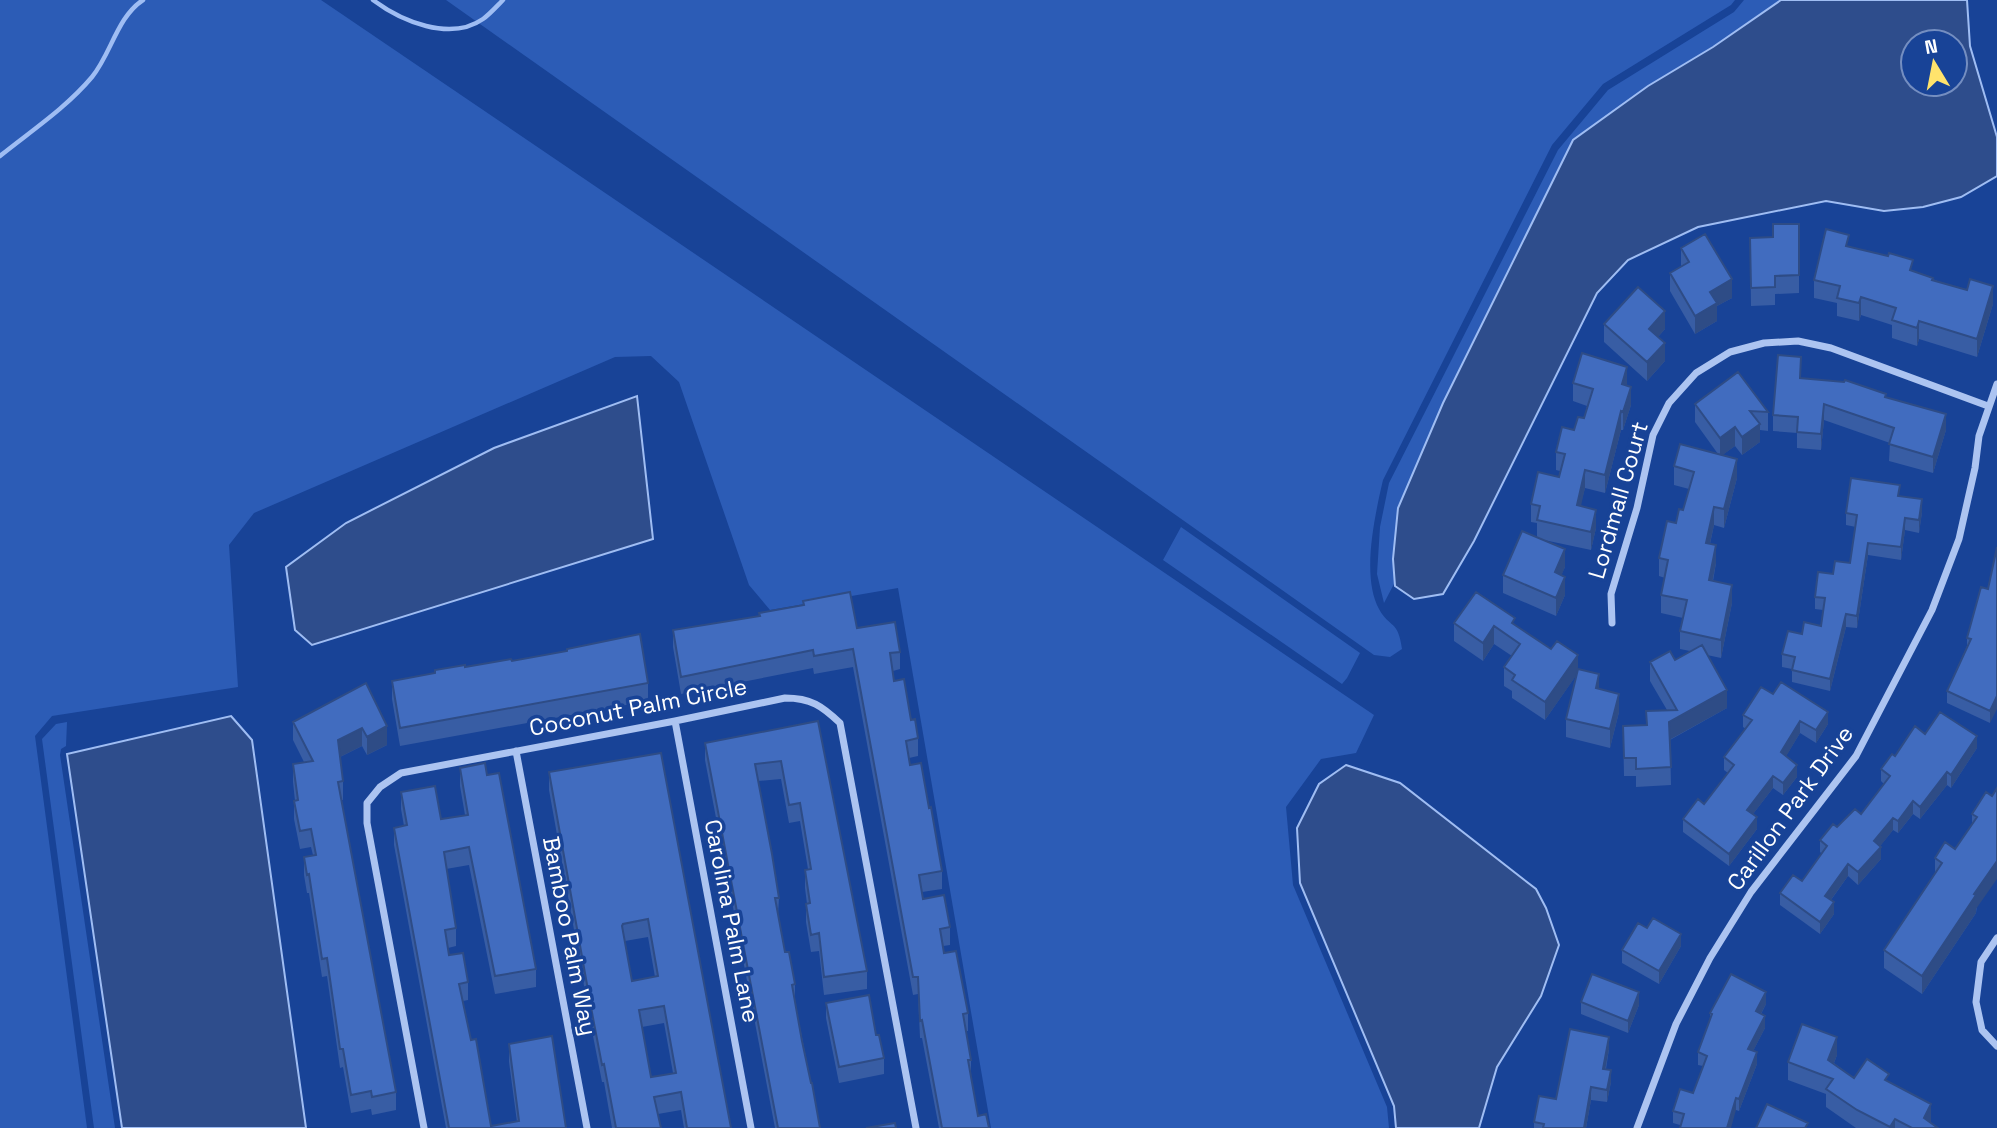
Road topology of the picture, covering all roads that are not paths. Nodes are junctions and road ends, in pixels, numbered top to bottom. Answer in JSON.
{"nodes":[{"id":1,"x":1997,"y":384,"type":"edge"},
{"id":2,"x":1988,"y":406,"type":"junction"},
{"id":3,"x":1612,"y":623,"type":"dead end"},
{"id":4,"x":675,"y":721,"type":"junction"},
{"id":5,"x":516,"y":751,"type":"junction"},
{"id":6,"x":1997,"y":938,"type":"edge"},
{"id":7,"x":1997,"y":1046,"type":"edge"},
{"id":8,"x":424,"y":1128,"type":"edge"},
{"id":9,"x":587,"y":1128,"type":"edge"},
{"id":10,"x":751,"y":1128,"type":"edge"},
{"id":11,"x":916,"y":1128,"type":"edge"},
{"id":12,"x":1637,"y":1128,"type":"edge"}],
"edges":[{"from":1,"to":2,"type":"street","name":"Carillon Park Drive"},
{"from":2,"to":3,"type":"street","name":"Lordmall Court"},
{"from":2,"to":12,"type":"street","name":"Carillon Park Drive"},
{"from":4,"to":5,"type":"street","name":"Coconut Palm Circle"},
{"from":4,"to":10,"type":"street","name":"Carolina Palm Lane"},
{"from":4,"to":11,"type":"street","name":"Coconut Palm Circle"},
{"from":5,"to":8,"type":"street","name":"Coconut Palm Circle"},
{"from":5,"to":9,"type":"street","name":"Bamboo Palm Way"},
{"from":6,"to":7,"type":"street"}]}
